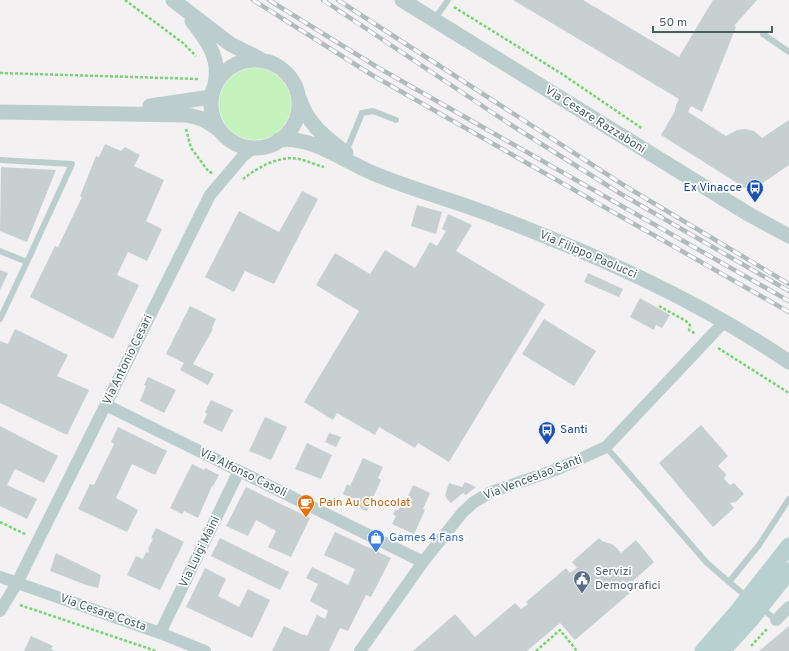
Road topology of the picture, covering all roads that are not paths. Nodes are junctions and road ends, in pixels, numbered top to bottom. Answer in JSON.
{"nodes":[{"id":1,"x":402,"y":0,"type":"edge"},
{"id":2,"x":447,"y":1,"type":"edge"},
{"id":3,"x":176,"y":2,"type":"edge"},
{"id":4,"x":434,"y":20,"type":"junction"},
{"id":5,"x":762,"y":34,"type":"dead end"},
{"id":6,"x":789,"y":52,"type":"edge"},
{"id":7,"x":269,"y":62,"type":"junction"},
{"id":8,"x":213,"y":91,"type":"junction"},
{"id":9,"x":298,"y":97,"type":"junction"},
{"id":10,"x":0,"y":112,"type":"edge"},
{"id":11,"x":101,"y":114,"type":"junction"},
{"id":12,"x":396,"y":120,"type":"dead end"},
{"id":13,"x":221,"y":132,"type":"junction"},
{"id":14,"x":279,"y":140,"type":"junction"},
{"id":15,"x":254,"y":148,"type":"junction"},
{"id":16,"x":346,"y":152,"type":"junction"},
{"id":17,"x":0,"y":160,"type":"edge"},
{"id":18,"x":374,"y":174,"type":"junction"},
{"id":19,"x":789,"y":236,"type":"edge"},
{"id":20,"x":0,"y":251,"type":"edge"},
{"id":21,"x":27,"y":262,"type":"junction"},
{"id":22,"x":0,"y":319,"type":"edge"},
{"id":23,"x":724,"y":321,"type":"junction"},
{"id":24,"x":789,"y":362,"type":"edge"},
{"id":25,"x":106,"y":405,"type":"junction"},
{"id":26,"x":606,"y":447,"type":"junction"},
{"id":27,"x":239,"y":470,"type":"junction"},
{"id":28,"x":789,"y":499,"type":"edge"},
{"id":29,"x":789,"y":546,"type":"edge"},
{"id":30,"x":423,"y":562,"type":"junction"},
{"id":31,"x":789,"y":571,"type":"edge"},
{"id":32,"x":0,"y":577,"type":"edge"},
{"id":33,"x":17,"y":582,"type":"junction"},
{"id":34,"x":729,"y":582,"type":"junction"},
{"id":35,"x":3,"y":606,"type":"edge"},
{"id":36,"x":789,"y":607,"type":"edge"},
{"id":37,"x":776,"y":620,"type":"joint"},
{"id":38,"x":160,"y":633,"type":"junction"},
{"id":39,"x":205,"y":651,"type":"edge"},
{"id":40,"x":360,"y":651,"type":"edge"},
{"id":41,"x":703,"y":651,"type":"edge"},
{"id":42,"x":722,"y":651,"type":"edge"}],
"edges":[{"from":1,"to":4,"type":"street","name":"Via Cesare Razzaboni"},
{"from":2,"to":4,"type":"lane"},
{"from":3,"to":7,"type":"street"},
{"from":3,"to":8,"type":"street"},
{"from":4,"to":19,"type":"street","name":"Via Cesare Razzaboni"},
{"from":5,"to":6,"type":"lane"},
{"from":7,"to":8,"type":"street"},
{"from":7,"to":9,"type":"street"},
{"from":8,"to":11,"type":"street"},
{"from":8,"to":13,"type":"street"},
{"from":9,"to":14,"type":"street"},
{"from":9,"to":16,"type":"street","name":"Via Filippo Paolucci"},
{"from":10,"to":11,"type":"street"},
{"from":11,"to":13,"type":"street"},
{"from":12,"to":16,"type":"lane"},
{"from":13,"to":15,"type":"street"},
{"from":14,"to":15,"type":"street"},
{"from":14,"to":18,"type":"street","name":"Via Filippo Paolucci"},
{"from":15,"to":25,"type":"street","name":"Via Antonio Cesari"},
{"from":16,"to":18,"type":"street","name":"Via Filippo Paolucci"},
{"from":17,"to":21,"type":"lane"},
{"from":18,"to":23,"type":"street","name":"Via Filippo Paolucci"},
{"from":20,"to":21,"type":"lane"},
{"from":21,"to":22,"type":"lane"},
{"from":23,"to":24,"type":"street","name":"Via Filippo Paolucci"},
{"from":23,"to":26,"type":"street","name":"Via Venceslao Santi"},
{"from":25,"to":27,"type":"street","name":"Via Alfonso Casoli"},
{"from":25,"to":33,"type":"street","name":"Via Antonio Cesari"},
{"from":26,"to":30,"type":"street","name":"Via Venceslao Santi"},
{"from":26,"to":34,"type":"lane"},
{"from":27,"to":30,"type":"street","name":"Via Alfonso Casoli"},
{"from":27,"to":38,"type":"street","name":"Via Luigi Maini"},
{"from":28,"to":34,"type":"lane"},
{"from":29,"to":41,"type":"main road","bridge":true},
{"from":30,"to":40,"type":"street","name":"Via Venceslao Santi"},
{"from":31,"to":42,"type":"main road","bridge":true},
{"from":32,"to":33,"type":"street","name":"Via Cesare Costa"},
{"from":33,"to":35,"type":"street","name":"Via Antonio Cesari"},
{"from":33,"to":38,"type":"street","name":"Via Cesare Costa"},
{"from":34,"to":37,"type":"lane"},
{"from":36,"to":37,"type":"street"},
{"from":38,"to":39,"type":"street","name":"Via Cesare Costa"}]}
